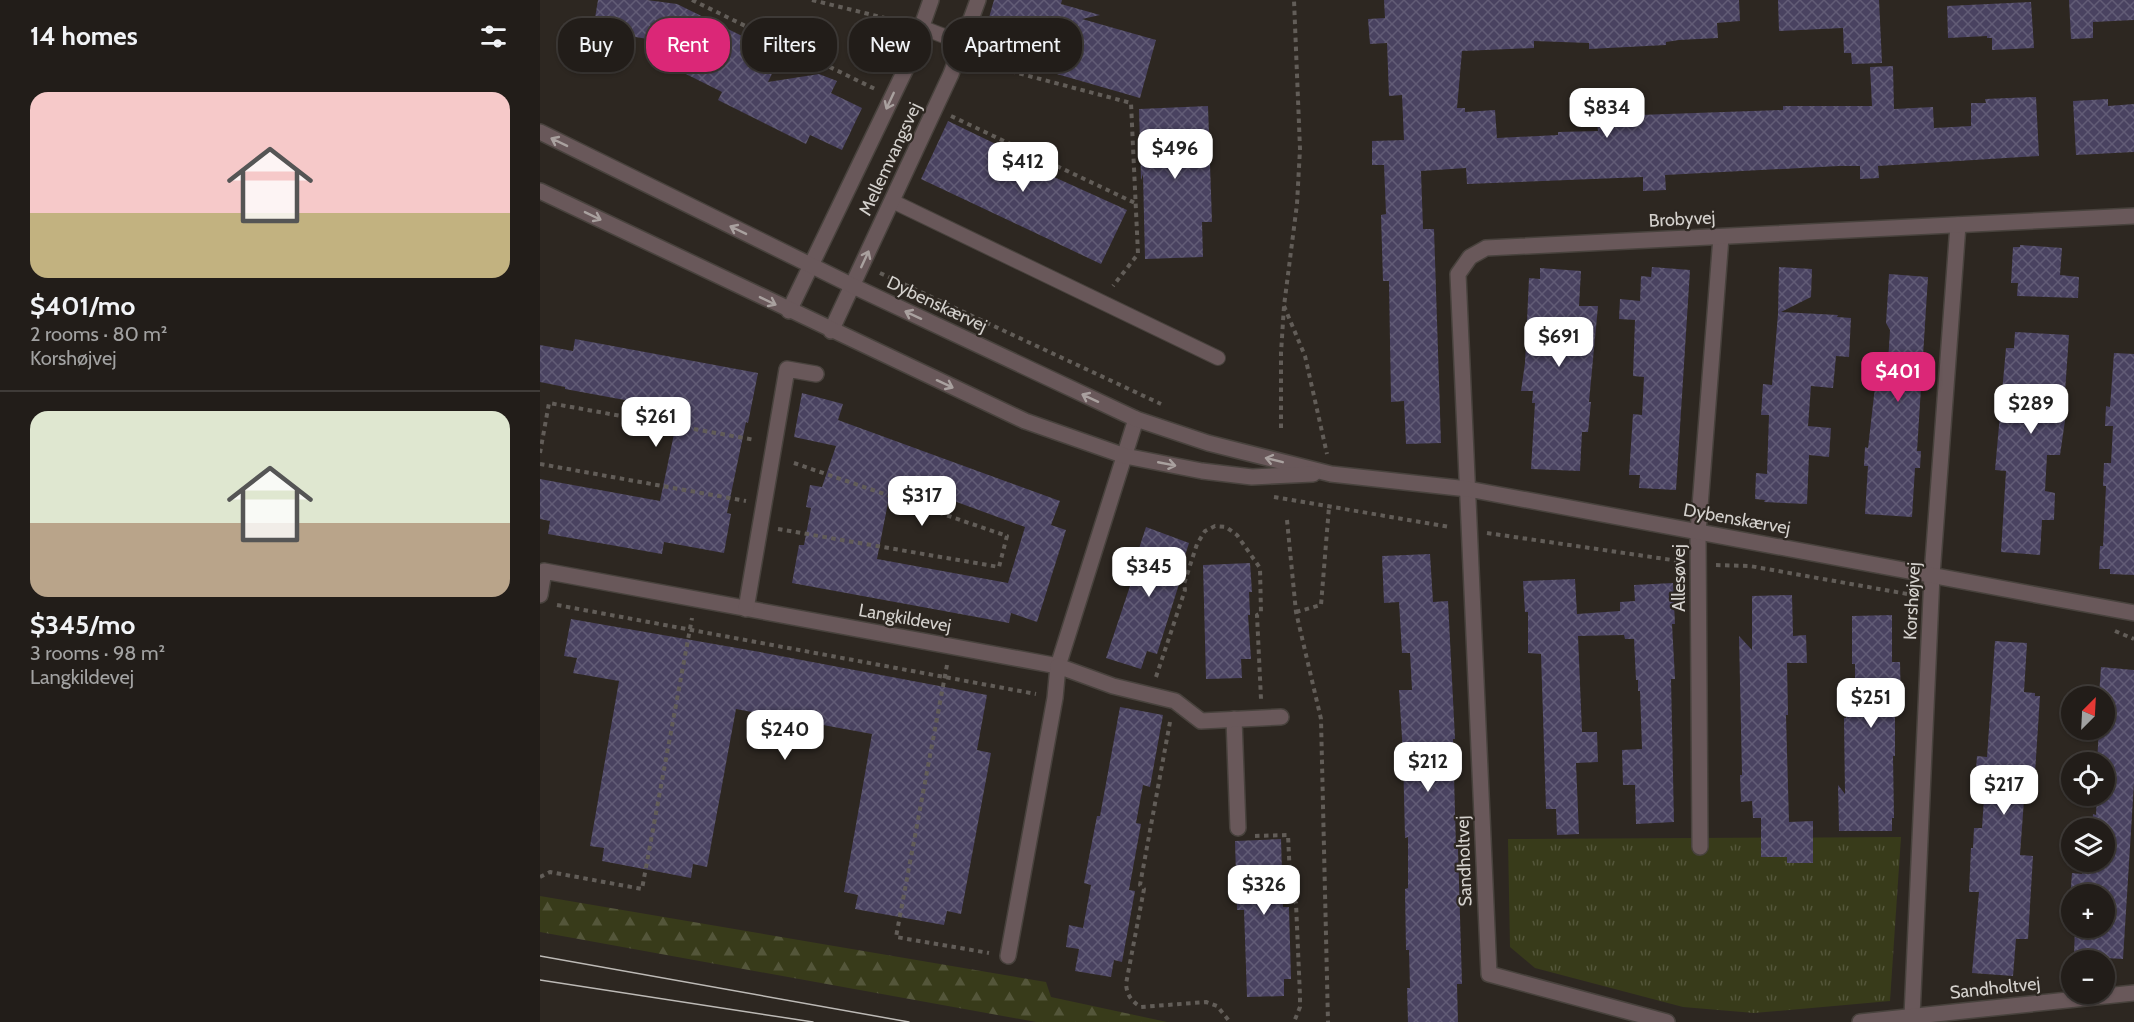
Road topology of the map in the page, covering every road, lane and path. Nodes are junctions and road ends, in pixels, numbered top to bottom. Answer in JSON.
{"nodes":[{"id":1,"x":692,"y":0,"type":"edge"},
{"id":2,"x":812,"y":0,"type":"edge"},
{"id":3,"x":931,"y":0,"type":"edge"},
{"id":4,"x":978,"y":0,"type":"edge"},
{"id":5,"x":1294,"y":0,"type":"edge"},
{"id":6,"x":885,"y":18,"type":"edge"},
{"id":7,"x":924,"y":18,"type":"edge"},
{"id":8,"x":971,"y":18,"type":"edge"},
{"id":9,"x":904,"y":72,"type":"edge"},
{"id":10,"x":950,"y":72,"type":"edge"},
{"id":11,"x":1014,"y":72,"type":"edge"},
{"id":12,"x":892,"y":97,"type":"junction"},
{"id":13,"x":935,"y":108,"type":"junction"},
{"id":14,"x":540,"y":132,"type":"edge"},
{"id":15,"x":540,"y":191,"type":"edge"},
{"id":16,"x":892,"y":201,"type":"junction"},
{"id":17,"x":1135,"y":203,"type":"junction"},
{"id":18,"x":2134,"y":216,"type":"edge"},
{"id":19,"x":1958,"y":225,"type":"junction"},
{"id":20,"x":1721,"y":237,"type":"junction"},
{"id":21,"x":863,"y":265,"type":"junction"},
{"id":22,"x":812,"y":266,"type":"junction"},
{"id":23,"x":853,"y":286,"type":"junction"},
{"id":24,"x":1100,"y":301,"type":"junction"},
{"id":25,"x":1284,"y":306,"type":"junction"},
{"id":26,"x":789,"y":311,"type":"junction"},
{"id":27,"x":831,"y":330,"type":"junction"},
{"id":28,"x":1218,"y":358,"type":"dead end"},
{"id":29,"x":816,"y":374,"type":"dead end"},
{"id":30,"x":1162,"y":405,"type":"dead end"},
{"id":31,"x":1136,"y":419,"type":"junction"},
{"id":32,"x":1281,"y":428,"type":"dead end"},
{"id":33,"x":773,"y":450,"type":"junction"},
{"id":34,"x":540,"y":453,"type":"edge"},
{"id":35,"x":1125,"y":456,"type":"junction"},
{"id":36,"x":540,"y":464,"type":"edge"},
{"id":37,"x":1331,"y":474,"type":"junction"},
{"id":38,"x":1468,"y":489,"type":"junction"},
{"id":39,"x":764,"y":504,"type":"junction"},
{"id":40,"x":1329,"y":506,"type":"dead end"},
{"id":41,"x":1287,"y":519,"type":"dead end"},
{"id":42,"x":760,"y":525,"type":"junction"},
{"id":43,"x":1698,"y":532,"type":"junction"},
{"id":44,"x":1932,"y":575,"type":"junction"},
{"id":45,"x":546,"y":599,"type":"edge"},
{"id":46,"x":695,"y":599,"type":"junction"},
{"id":47,"x":746,"y":609,"type":"junction"},
{"id":48,"x":1296,"y":612,"type":"junction"},
{"id":49,"x":2134,"y":613,"type":"edge"},
{"id":50,"x":690,"y":629,"type":"junction"},
{"id":51,"x":950,"y":646,"type":"junction"},
{"id":52,"x":1058,"y":666,"type":"junction"},
{"id":53,"x":945,"y":677,"type":"junction"},
{"id":54,"x":1151,"y":695,"type":"junction"},
{"id":55,"x":1055,"y":698,"type":"junction"},
{"id":56,"x":1175,"y":701,"type":"junction"},
{"id":57,"x":1281,"y":717,"type":"dead end"},
{"id":58,"x":1262,"y":718,"type":"junction"},
{"id":59,"x":1234,"y":719,"type":"junction"},
{"id":60,"x":1238,"y":828,"type":"joint"},
{"id":61,"x":1700,"y":847,"type":"dead end"},
{"id":62,"x":540,"y":877,"type":"edge"},
{"id":63,"x":1008,"y":956,"type":"joint"},
{"id":64,"x":2134,"y":993,"type":"edge"},
{"id":65,"x":1912,"y":1016,"type":"junction"},
{"id":66,"x":1230,"y":1022,"type":"edge"},
{"id":67,"x":1294,"y":1022,"type":"edge"},
{"id":68,"x":1328,"y":1022,"type":"edge"},
{"id":69,"x":1667,"y":1022,"type":"edge"},
{"id":70,"x":1860,"y":1022,"type":"edge"}],
"edges":[{"from":1,"to":12,"type":"path"},
{"from":2,"to":6,"type":"path"},
{"from":3,"to":7,"type":"street","name":"Mellemvangsvej"},
{"from":4,"to":8,"type":"street","name":"Mellemvangsvej"},
{"from":5,"to":25,"type":"path"},
{"from":9,"to":12,"type":"street","name":"Mellemvangsvej"},
{"from":10,"to":13,"type":"street","name":"Mellemvangsvej"},
{"from":11,"to":17,"type":"path"},
{"from":12,"to":22,"type":"street","name":"Mellemvangsvej","one_way":true},
{"from":13,"to":16,"type":"street","name":"Mellemvangsvej"},
{"from":13,"to":17,"type":"path"},
{"from":22,"to":14,"type":"street","name":"Dybenskærvej","one_way":true},
{"from":15,"to":26,"type":"street","name":"Dybenskærvej","one_way":true},
{"from":21,"to":16,"type":"street","name":"Mellemvangsvej","one_way":true},
{"from":16,"to":24,"type":"lane"},
{"from":17,"to":24,"type":"path"},
{"from":18,"to":19,"type":"street","name":"Brobyvej"},
{"from":19,"to":20,"type":"street","name":"Brobyvej"},
{"from":19,"to":44,"type":"street","name":"Korshøjvej"},
{"from":20,"to":38,"type":"street","name":"Brobyvej"},
{"from":20,"to":43,"type":"street","name":"Allesøvej"},
{"from":21,"to":23,"type":"street","name":"Mellemvangsvej"},
{"from":21,"to":30,"type":"path"},
{"from":22,"to":23,"type":"street","name":"Dybenskærvej"},
{"from":22,"to":26,"type":"street","name":"Mellemvangsvej"},
{"from":23,"to":27,"type":"street","name":"Mellemvangsvej"},
{"from":31,"to":23,"type":"street","name":"Dybenskærvej","one_way":true},
{"from":24,"to":28,"type":"lane"},
{"from":25,"to":32,"type":"path"},
{"from":25,"to":37,"type":"path"},
{"from":26,"to":27,"type":"street","name":"Dybenskærvej"},
{"from":27,"to":35,"type":"street","name":"Dybenskærvej","one_way":true},
{"from":29,"to":33,"type":"street"},
{"from":31,"to":35,"type":"street"},
{"from":37,"to":31,"type":"street","name":"Dybenskærvej","one_way":true},
{"from":33,"to":34,"type":"path"},
{"from":33,"to":39,"type":"street"},
{"from":33,"to":42,"type":"path"},
{"from":35,"to":37,"type":"street","name":"Dybenskærvej","one_way":true},
{"from":35,"to":52,"type":"street"},
{"from":36,"to":39,"type":"path"},
{"from":37,"to":38,"type":"street","name":"Dybenskærvej"},
{"from":38,"to":43,"type":"street","name":"Dybenskærvej"},
{"from":38,"to":69,"type":"street","name":"Sandholtvej"},
{"from":39,"to":42,"type":"street"},
{"from":40,"to":48,"type":"path"},
{"from":41,"to":48,"type":"path"},
{"from":42,"to":47,"type":"street"},
{"from":43,"to":44,"type":"street","name":"Dybenskærvej"},
{"from":43,"to":61,"type":"street","name":"Allesøvej"},
{"from":44,"to":49,"type":"street","name":"Dybenskærvej"},
{"from":44,"to":65,"type":"street","name":"Korshøjvej"},
{"from":45,"to":46,"type":"street","name":"Langkildevej"},
{"from":45,"to":50,"type":"path"},
{"from":46,"to":47,"type":"street","name":"Langkildevej"},
{"from":46,"to":50,"type":"path"},
{"from":47,"to":51,"type":"street","name":"Langkildevej"},
{"from":48,"to":68,"type":"path"},
{"from":50,"to":53,"type":"path"},
{"from":50,"to":62,"type":"path"},
{"from":51,"to":52,"type":"street","name":"Langkildevej"},
{"from":51,"to":53,"type":"path"},
{"from":52,"to":54,"type":"street","name":"Langkildevej"},
{"from":52,"to":55,"type":"street"},
{"from":53,"to":55,"type":"path"},
{"from":53,"to":63,"type":"path"},
{"from":54,"to":56,"type":"street","name":"Langkildevej"},
{"from":54,"to":58,"type":"path"},
{"from":55,"to":63,"type":"street"},
{"from":56,"to":59,"type":"street","name":"Langkildevej"},
{"from":56,"to":66,"type":"path"},
{"from":57,"to":58,"type":"street","name":"Langkildevej"},
{"from":58,"to":59,"type":"street","name":"Langkildevej"},
{"from":59,"to":60,"type":"street"},
{"from":60,"to":67,"type":"path"},
{"from":64,"to":65,"type":"street","name":"Sandholtvej"},
{"from":65,"to":70,"type":"street","name":"Sandholtvej"}]}
